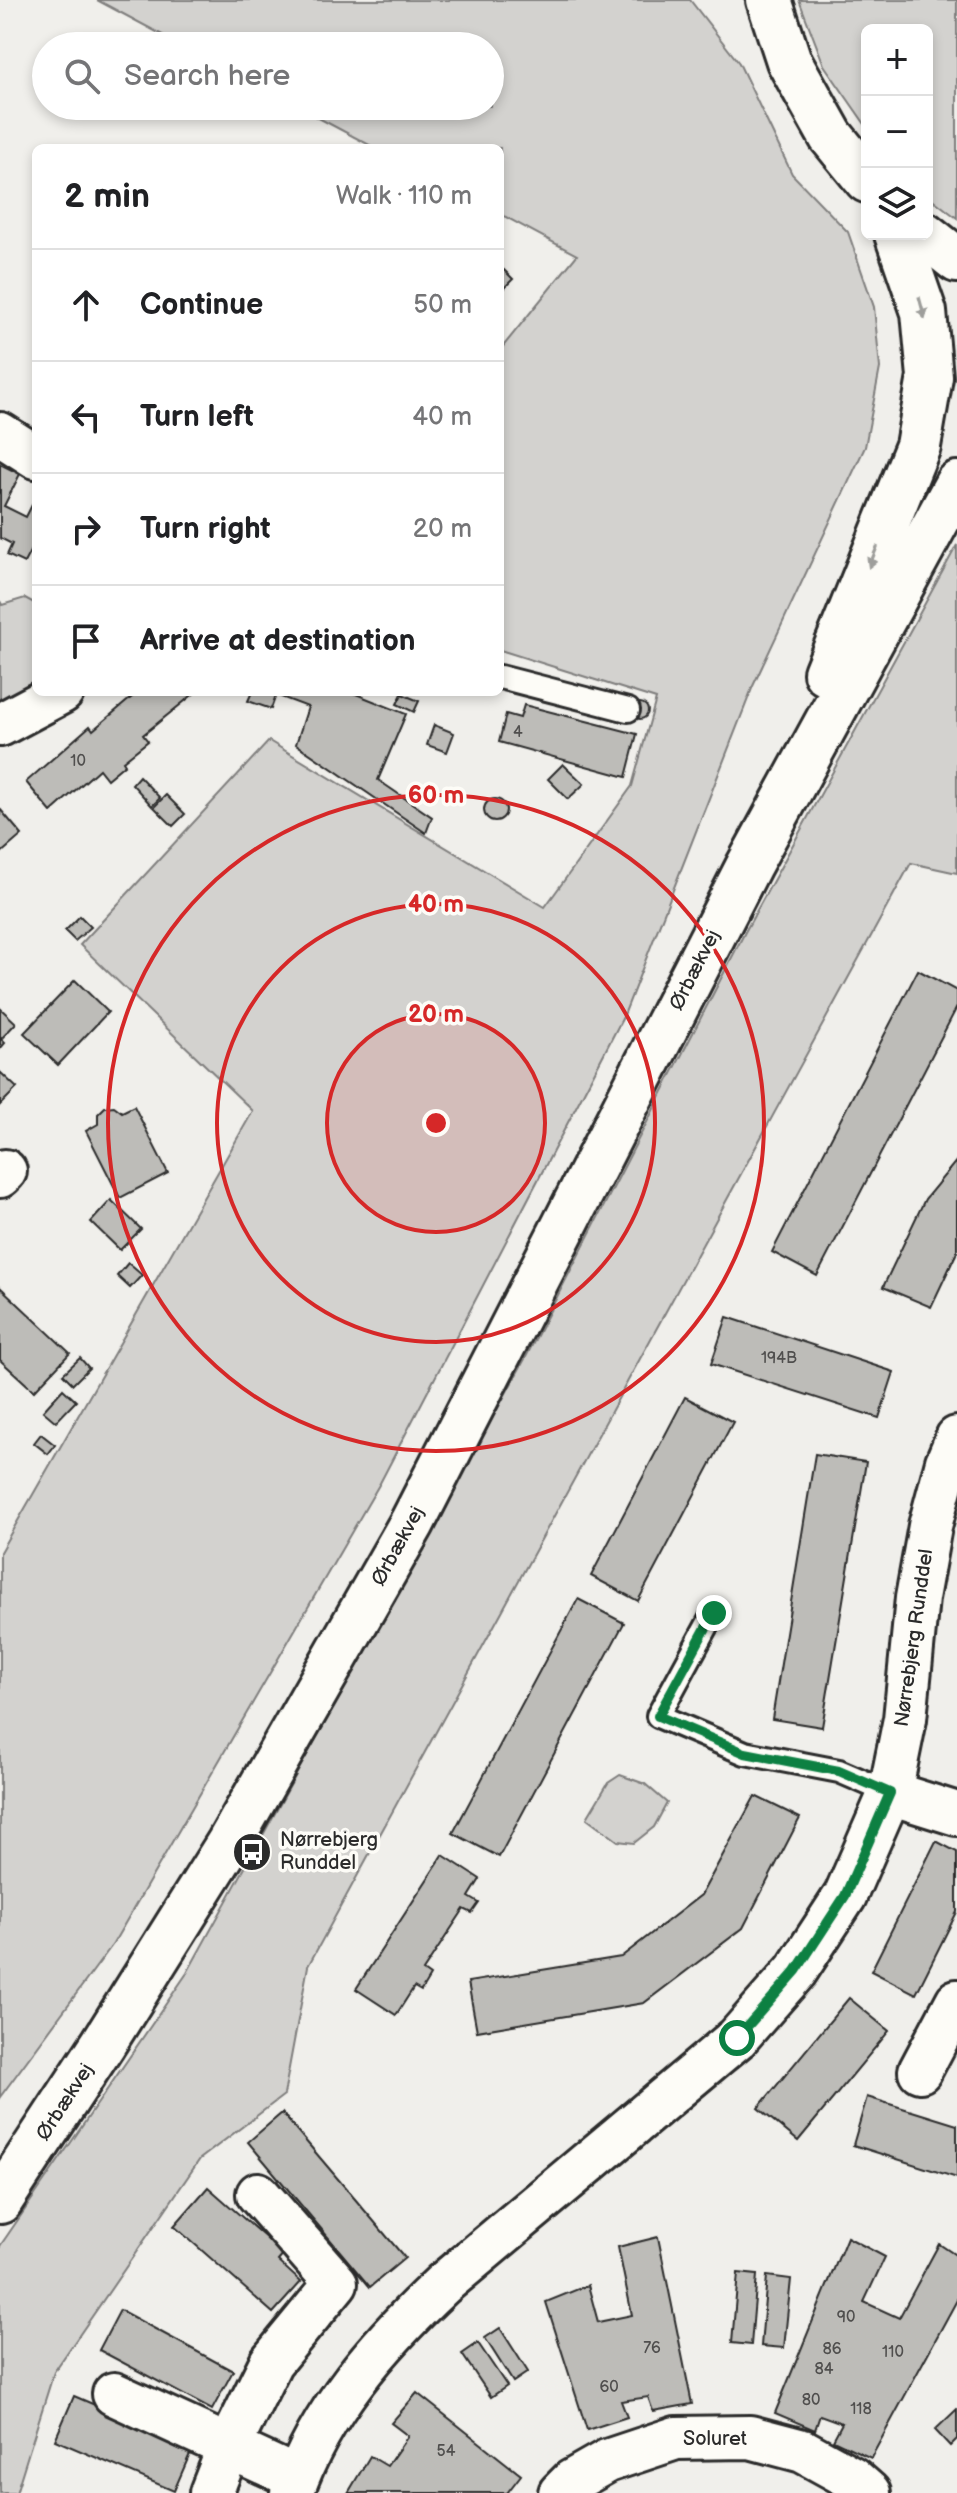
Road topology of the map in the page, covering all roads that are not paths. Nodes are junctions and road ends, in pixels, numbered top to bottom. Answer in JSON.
{"nodes":[{"id":1,"x":769,"y":0,"type":"edge"},
{"id":2,"x":861,"y":173,"type":"edge"},
{"id":3,"x":899,"y":240,"type":"edge"},
{"id":4,"x":932,"y":240,"type":"edge"},
{"id":5,"x":957,"y":260,"type":"edge"},
{"id":6,"x":0,"y":434,"type":"edge"},
{"id":7,"x":32,"y":454,"type":"edge"},
{"id":8,"x":957,"y":484,"type":"edge"},
{"id":9,"x":504,"y":678,"type":"edge"},
{"id":10,"x":54,"y":696,"type":"edge"},
{"id":11,"x":628,"y":710,"type":"dead end"},
{"id":12,"x":0,"y":725,"type":"edge"},
{"id":13,"x":749,"y":865,"type":"junction"},
{"id":14,"x":954,"y":1455,"type":"edge"},
{"id":15,"x":714,"y":1613,"type":"dead end"},
{"id":16,"x":890,"y":1793,"type":"junction"},
{"id":17,"x":957,"y":1814,"type":"edge"},
{"id":18,"x":957,"y":2001,"type":"edge"},
{"id":19,"x":920,"y":2071,"type":"dead end"},
{"id":20,"x":258,"y":2194,"type":"dead end"},
{"id":21,"x":0,"y":2201,"type":"edge"},
{"id":22,"x":114,"y":2394,"type":"dead end"},
{"id":23,"x":229,"y":2447,"type":"junction"},
{"id":24,"x":294,"y":2485,"type":"edge"},
{"id":25,"x":211,"y":2493,"type":"edge"},
{"id":26,"x":560,"y":2493,"type":"edge"},
{"id":27,"x":869,"y":2493,"type":"edge"}],
"edges":[{"from":1,"to":2,"type":"main road"},
{"from":3,"to":13,"type":"main road","name":"Ørbækvej","one_way":true},
{"from":4,"to":5,"type":"main road"},
{"from":6,"to":7,"type":"street"},
{"from":8,"to":13,"type":"main road","name":"Ørbækvej"},
{"from":9,"to":11,"type":"lane"},
{"from":10,"to":12,"type":"street"},
{"from":13,"to":21,"type":"main road","name":"Ørbækvej"},
{"from":14,"to":16,"type":"street","name":"Nørrebjerg Runddel"},
{"from":15,"to":16,"type":"lane"},
{"from":16,"to":17,"type":"street"},
{"from":16,"to":24,"type":"street","name":"Nørrebjerg Runddel"},
{"from":18,"to":19,"type":"street"},
{"from":20,"to":23,"type":"street"},
{"from":22,"to":23,"type":"street","name":"Nørrebjerg Runddel"},
{"from":23,"to":24,"type":"street","name":"Nørrebjerg Runddel"},
{"from":23,"to":25,"type":"street"},
{"from":26,"to":27,"type":"street","name":"Soluret"}]}
